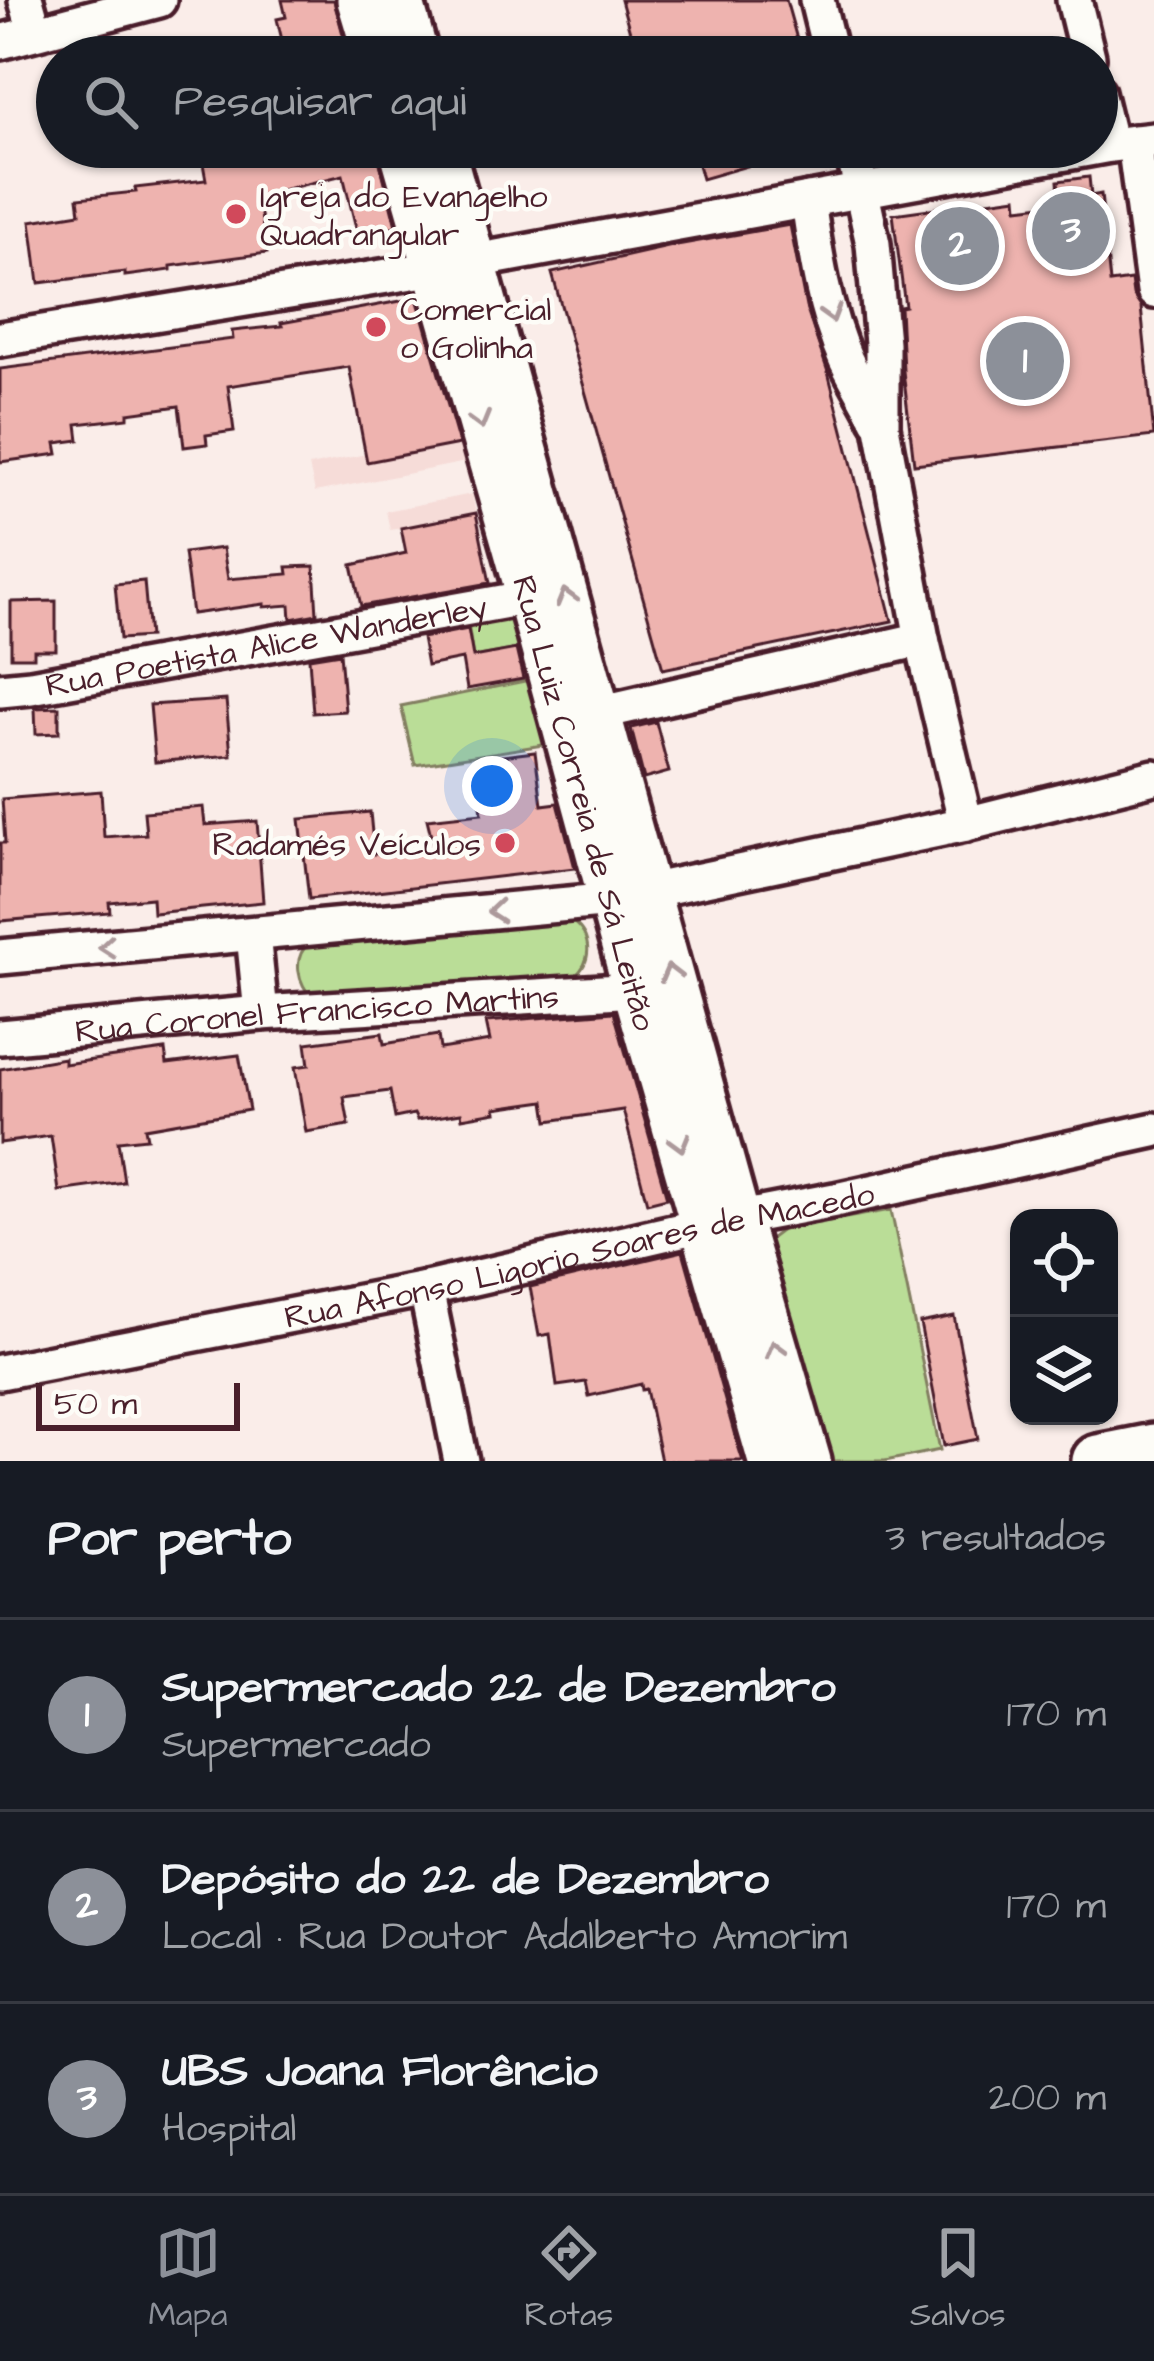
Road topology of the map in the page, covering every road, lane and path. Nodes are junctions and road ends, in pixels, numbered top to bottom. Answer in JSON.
{"nodes":[{"id":1,"x":159,"y":0,"type":"edge"},
{"id":2,"x":360,"y":0,"type":"edge"},
{"id":3,"x":400,"y":0,"type":"edge"},
{"id":4,"x":817,"y":0,"type":"edge"},
{"id":5,"x":1074,"y":0,"type":"edge"},
{"id":6,"x":31,"y":16,"type":"edge"},
{"id":7,"x":371,"y":36,"type":"edge"},
{"id":8,"x":410,"y":36,"type":"edge"},
{"id":9,"x":826,"y":36,"type":"edge"},
{"id":10,"x":1083,"y":36,"type":"edge"},
{"id":11,"x":0,"y":42,"type":"edge"},
{"id":12,"x":1133,"y":142,"type":"edge"},
{"id":13,"x":411,"y":168,"type":"edge"},
{"id":14,"x":443,"y":168,"type":"edge"},
{"id":15,"x":857,"y":168,"type":"edge"},
{"id":16,"x":986,"y":168,"type":"edge"},
{"id":17,"x":862,"y":190,"type":"junction"},
{"id":18,"x":808,"y":200,"type":"junction"},
{"id":19,"x":455,"y":265,"type":"junction"},
{"id":20,"x":1154,"y":291,"type":"edge"},
{"id":21,"x":0,"y":339,"type":"edge"},
{"id":22,"x":882,"y":428,"type":"junction"},
{"id":23,"x":530,"y":597,"type":"junction"},
{"id":24,"x":922,"y":639,"type":"junction"},
{"id":25,"x":0,"y":690,"type":"edge"},
{"id":26,"x":598,"y":713,"type":"junction"},
{"id":27,"x":1154,"y":777,"type":"edge"},
{"id":28,"x":966,"y":824,"type":"junction"},
{"id":29,"x":630,"y":895,"type":"junction"},
{"id":30,"x":253,"y":934,"type":"junction"},
{"id":31,"x":0,"y":957,"type":"edge"},
{"id":32,"x":636,"y":990,"type":"junction"},
{"id":33,"x":261,"y":1013,"type":"junction"},
{"id":34,"x":0,"y":1037,"type":"edge"},
{"id":35,"x":1154,"y":1130,"type":"edge"},
{"id":36,"x":720,"y":1222,"type":"junction"},
{"id":37,"x":426,"y":1289,"type":"junction"},
{"id":38,"x":0,"y":1372,"type":"edge"},
{"id":39,"x":1154,"y":1450,"type":"edge"},
{"id":40,"x":461,"y":1461,"type":"edge"},
{"id":41,"x":771,"y":1461,"type":"edge"},
{"id":42,"x":808,"y":1461,"type":"edge"},
{"id":43,"x":1098,"y":1461,"type":"edge"}],
"edges":[{"from":1,"to":6,"type":"street"},
{"from":2,"to":7,"type":"main road"},
{"from":3,"to":8,"type":"main road"},
{"from":4,"to":9,"type":"street"},
{"from":5,"to":10,"type":"street"},
{"from":6,"to":11,"type":"street"},
{"from":12,"to":20,"type":"street"},
{"from":13,"to":19,"type":"main road","name":"Rua Luiz Correia de Sá Leitão"},
{"from":14,"to":19,"type":"main road","name":"Rua Luiz Correia de Sá Leitão"},
{"from":15,"to":17,"type":"street"},
{"from":16,"to":17,"type":"street"},
{"from":17,"to":18,"type":"street"},
{"from":17,"to":22,"type":"street"},
{"from":18,"to":19,"type":"street"},
{"from":18,"to":22,"type":"street","one_way":true},
{"from":19,"to":21,"type":"street"},
{"from":19,"to":23,"type":"main road","name":"Rua Luiz Correia de Sá Leitão","one_way":true},
{"from":26,"to":19,"type":"main road","name":"Rua Luiz Correia de Sá Leitão","one_way":true},
{"from":22,"to":24,"type":"street"},
{"from":23,"to":25,"type":"street","name":"Rua Poetista Alice Wanderley"},
{"from":23,"to":29,"type":"main road","name":"Rua Luiz Correia de Sá Leitão"},
{"from":24,"to":26,"type":"street"},
{"from":24,"to":28,"type":"street"},
{"from":26,"to":29,"type":"main road","name":"Rua Luiz Correia de Sá Leitão"},
{"from":27,"to":28,"type":"street"},
{"from":28,"to":29,"type":"street"},
{"from":29,"to":30,"type":"street","one_way":true},
{"from":29,"to":32,"type":"main road","name":"Rua Luiz Correia de Sá Leitão"},
{"from":36,"to":29,"type":"main road","name":"Rua Luiz Correia de Sá Leitão","one_way":true},
{"from":30,"to":31,"type":"street","one_way":true},
{"from":30,"to":33,"type":"street"},
{"from":32,"to":33,"type":"street","name":"Rua Coronel Francisco Martins"},
{"from":32,"to":36,"type":"main road","name":"Rua Luiz Correia de Sá Leitão","one_way":true},
{"from":33,"to":34,"type":"street","name":"Rua Coronel Francisco Martins"},
{"from":35,"to":36,"type":"street","name":"Rua Afonso Ligorio Soares de Macedo"},
{"from":36,"to":37,"type":"street","name":"Rua Afonso Ligorio Soares de Macedo"},
{"from":36,"to":41,"type":"main road","name":"Rua Luiz Correia de Sá Leitão"},
{"from":42,"to":36,"type":"main road","name":"Rua Luiz Correia de Sá Leitão","one_way":true},
{"from":37,"to":38,"type":"street","name":"Rua Afonso Ligorio Soares de Macedo"},
{"from":37,"to":40,"type":"street"},
{"from":39,"to":43,"type":"main road"}]}
